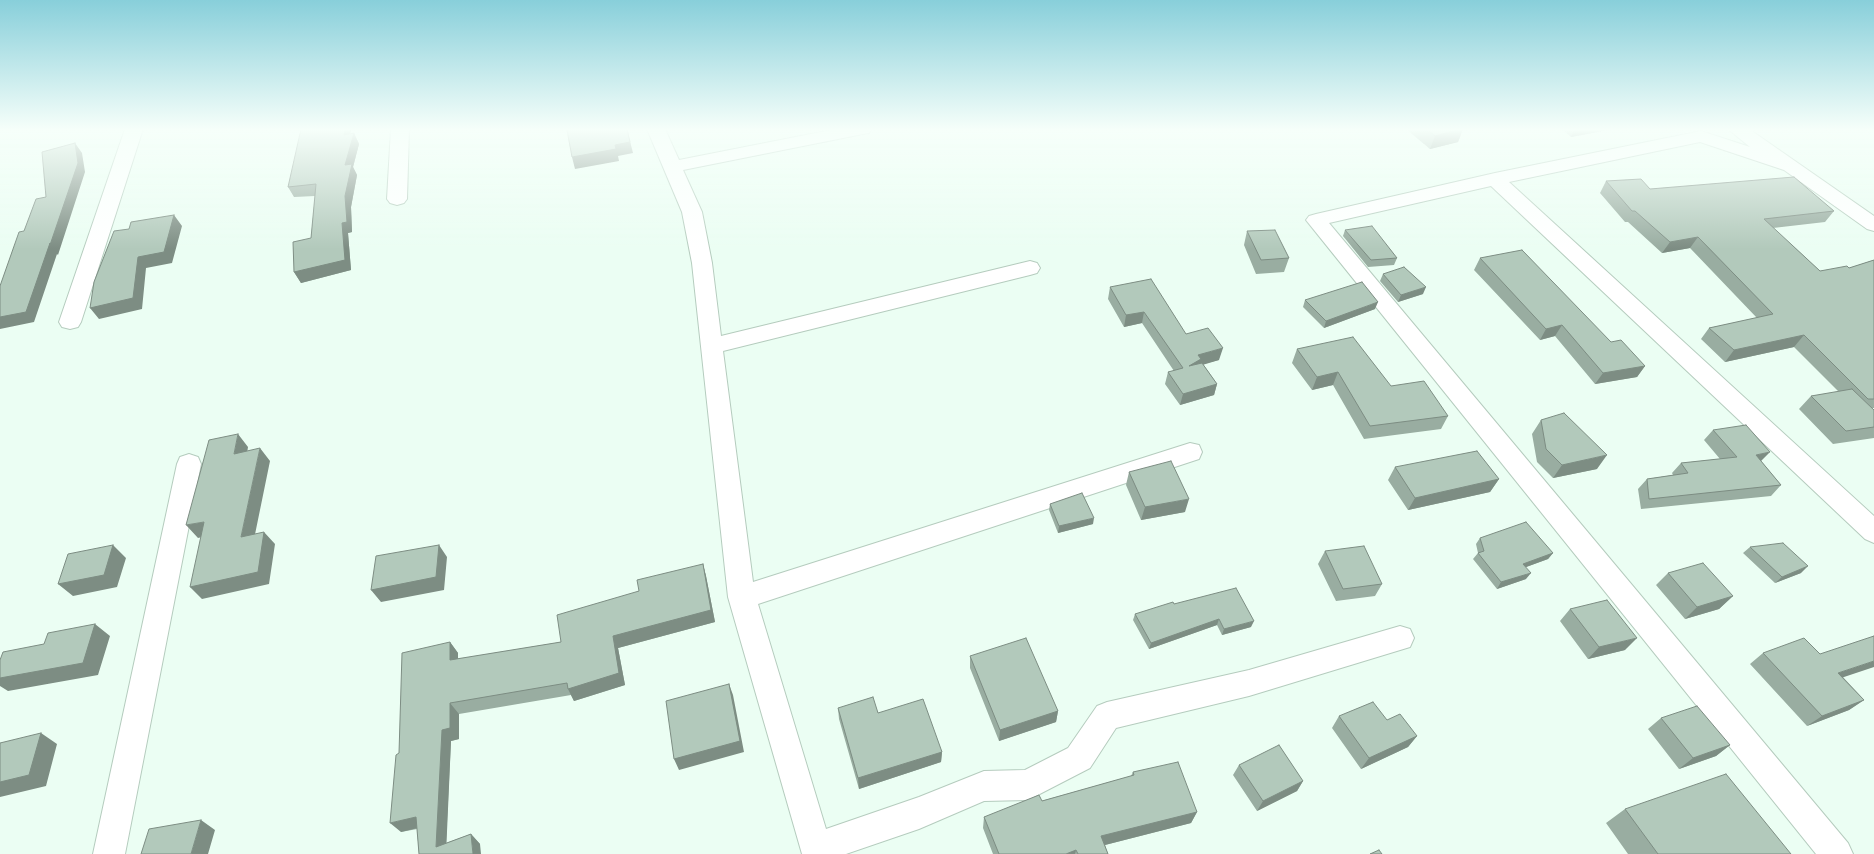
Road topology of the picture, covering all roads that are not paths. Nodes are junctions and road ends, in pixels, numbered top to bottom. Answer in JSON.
{"nodes":[{"id":1,"x":121,"y":169,"type":"edge"},
{"id":2,"x":398,"y":169,"type":"edge"},
{"id":3,"x":673,"y":169,"type":"edge"},
{"id":4,"x":1544,"y":169,"type":"edge"},
{"id":5,"x":1793,"y":169,"type":"edge"},
{"id":6,"x":1495,"y":179,"type":"junction"},
{"id":7,"x":396,"y":199,"type":"dead end"},
{"id":8,"x":1874,"y":225,"type":"edge"},
{"id":9,"x":1030,"y":268,"type":"dead end"},
{"id":10,"x":70,"y":322,"type":"dead end"},
{"id":11,"x":712,"y":346,"type":"junction"},
{"id":12,"x":1190,"y":452,"type":"dead end"},
{"id":13,"x":189,"y":464,"type":"dead end"},
{"id":14,"x":1874,"y":532,"type":"edge"},
{"id":15,"x":742,"y":597,"type":"junction"},
{"id":16,"x":1400,"y":638,"type":"dead end"},
{"id":17,"x":818,"y":851,"type":"edge"},
{"id":18,"x":109,"y":854,"type":"edge"},
{"id":19,"x":1837,"y":854,"type":"edge"}],
"edges":[{"from":1,"to":10,"type":"street"},
{"from":2,"to":7,"type":"street"},
{"from":3,"to":11,"type":"street"},
{"from":4,"to":6,"type":"street"},
{"from":5,"to":8,"type":"street"},
{"from":6,"to":14,"type":"street"},
{"from":6,"to":19,"type":"street"},
{"from":9,"to":11,"type":"street"},
{"from":11,"to":15,"type":"street"},
{"from":12,"to":15,"type":"street"},
{"from":13,"to":18,"type":"street"},
{"from":15,"to":17,"type":"street"},
{"from":16,"to":17,"type":"street"}]}
